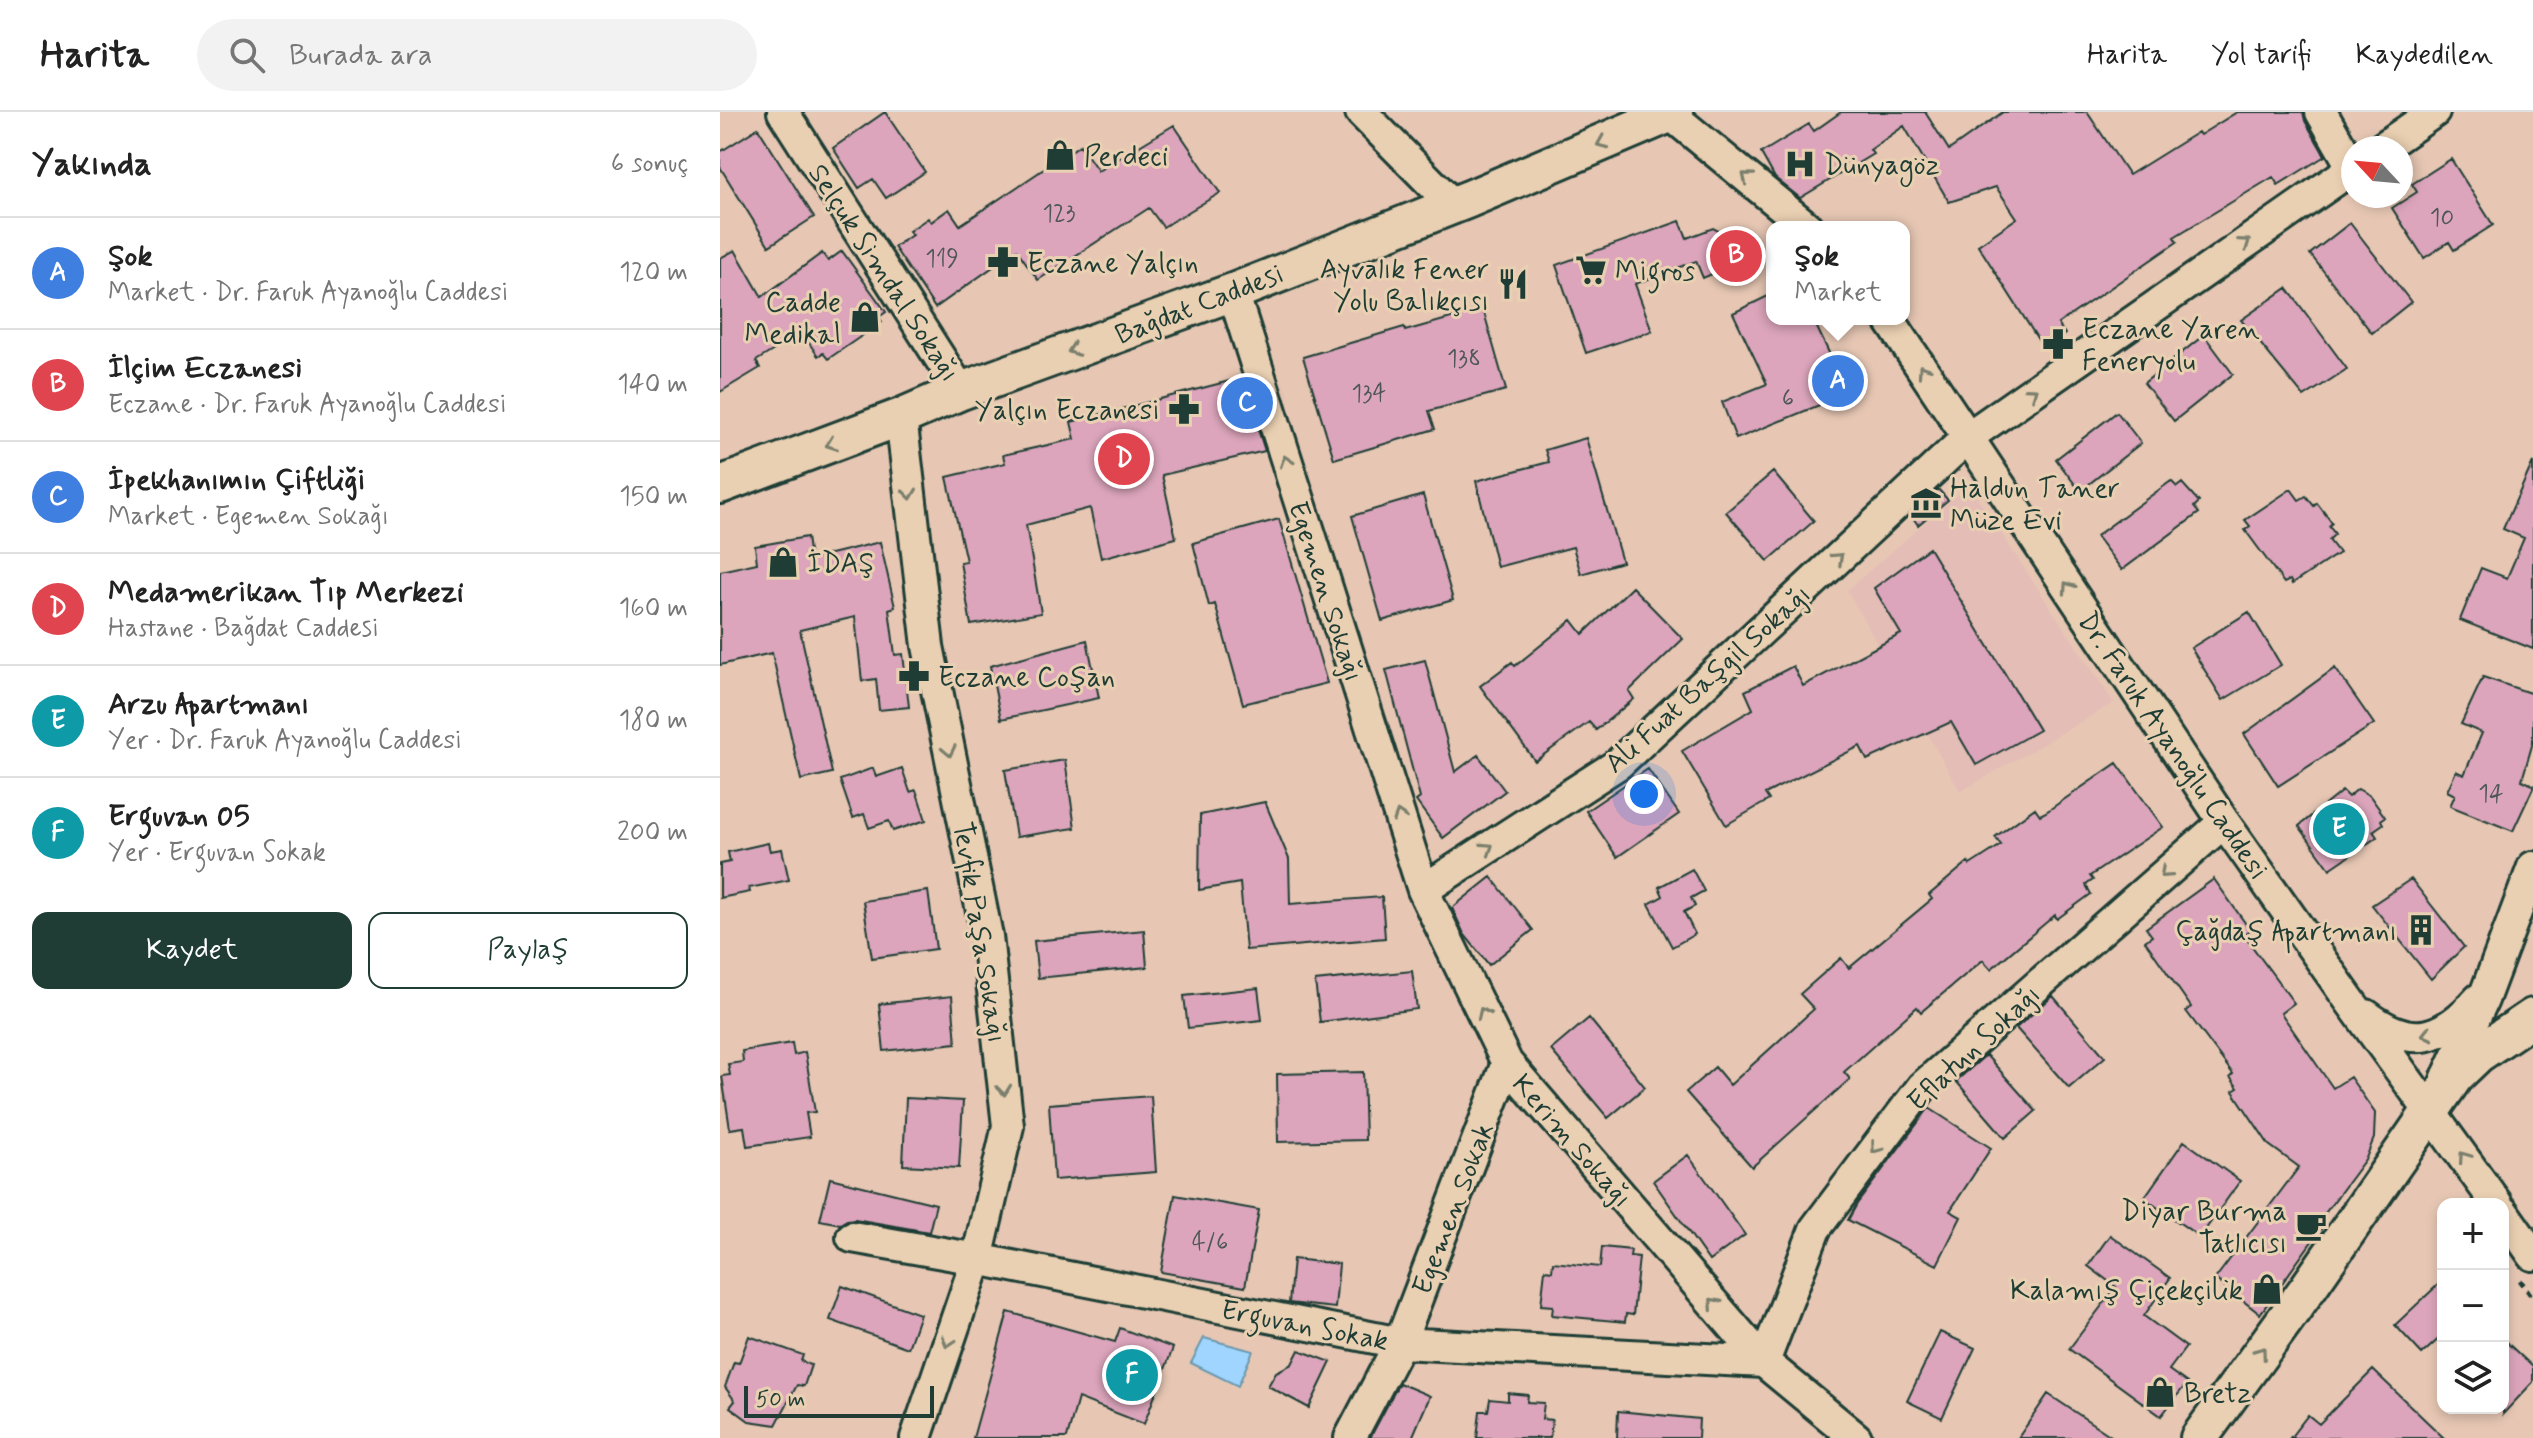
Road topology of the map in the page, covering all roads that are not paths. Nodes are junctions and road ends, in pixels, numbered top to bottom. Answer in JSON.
{"nodes":[{"id":1,"x":783,"y":112,"type":"edge"},
{"id":2,"x":1361,"y":112,"type":"edge"},
{"id":3,"x":1378,"y":112,"type":"edge"},
{"id":4,"x":2321,"y":112,"type":"edge"},
{"id":5,"x":2434,"y":112,"type":"edge"},
{"id":6,"x":1672,"y":113,"type":"edge"},
{"id":7,"x":2399,"y":136,"type":"edge"},
{"id":8,"x":2341,"y":147,"type":"edge"},
{"id":9,"x":2341,"y":176,"type":"edge"},
{"id":10,"x":1460,"y":201,"type":"junction"},
{"id":11,"x":1800,"y":221,"type":"edge"},
{"id":12,"x":1233,"y":292,"type":"junction"},
{"id":13,"x":1893,"y":325,"type":"edge"},
{"id":14,"x":961,"y":391,"type":"junction"},
{"id":15,"x":901,"y":417,"type":"junction"},
{"id":16,"x":1968,"y":437,"type":"junction"},
{"id":17,"x":720,"y":485,"type":"edge"},
{"id":18,"x":2224,"y":822,"type":"junction"},
{"id":19,"x":2533,"y":867,"type":"edge"},
{"id":20,"x":1423,"y":890,"type":"junction"},
{"id":21,"x":2488,"y":988,"type":"junction"},
{"id":22,"x":2350,"y":1001,"type":"junction"},
{"id":23,"x":2533,"y":1017,"type":"edge"},
{"id":24,"x":1507,"y":1063,"type":"junction"},
{"id":25,"x":2432,"y":1111,"type":"junction"},
{"id":26,"x":2493,"y":1198,"type":"edge"},
{"id":27,"x":2509,"y":1221,"type":"edge"},
{"id":28,"x":852,"y":1237,"type":"dead end"},
{"id":29,"x":2533,"y":1255,"type":"edge"},
{"id":30,"x":977,"y":1259,"type":"junction"},
{"id":31,"x":1400,"y":1343,"type":"junction"},
{"id":32,"x":1764,"y":1362,"type":"junction"},
{"id":33,"x":916,"y":1438,"type":"edge"},
{"id":34,"x":1350,"y":1438,"type":"edge"},
{"id":35,"x":1856,"y":1438,"type":"edge"},
{"id":36,"x":2199,"y":1438,"type":"edge"}],
"edges":[{"from":1,"to":14,"type":"street","name":"Selçuk Simdal Sokağı"},
{"from":2,"to":10,"type":"street"},
{"from":3,"to":10,"type":"street"},
{"from":4,"to":8,"type":"street"},
{"from":5,"to":7,"type":"street"},
{"from":6,"to":10,"type":"main road","name":"Bağdat Caddesi","one_way":true},
{"from":11,"to":6,"type":"street","one_way":true},
{"from":16,"to":9,"type":"street","name":"Ali Fuat Başgil Sokağı","one_way":true},
{"from":10,"to":12,"type":"main road","name":"Bağdat Caddesi"},
{"from":12,"to":14,"type":"main road","name":"Bağdat Caddesi","one_way":true},
{"from":20,"to":12,"type":"street","name":"Egemen Sokağı","one_way":true},
{"from":16,"to":13,"type":"street","name":"Dr. Faruk Ayanoğlu Caddesi","one_way":true},
{"from":14,"to":15,"type":"main road","name":"Bağdat Caddesi"},
{"from":15,"to":17,"type":"main road","name":"Bağdat Caddesi","one_way":true},
{"from":15,"to":30,"type":"street","name":"Tevfik Paşa Sokağı","one_way":true},
{"from":18,"to":16,"type":"street","name":"Dr. Faruk Ayanoğlu Caddesi","one_way":true},
{"from":20,"to":16,"type":"street","name":"Ali Fuat Başgil Sokağı","one_way":true},
{"from":18,"to":22,"type":"street","name":"Dr. Faruk Ayanoğlu Caddesi"},
{"from":18,"to":32,"type":"street","name":"Eflatun Sokağı","one_way":true},
{"from":19,"to":21,"type":"street"},
{"from":24,"to":20,"type":"street","name":"Kerim Sokağı","one_way":true},
{"from":21,"to":22,"type":"street","one_way":true},
{"from":21,"to":25,"type":"street"},
{"from":22,"to":25,"type":"street","name":"Dr. Faruk Ayanoğlu Caddesi"},
{"from":23,"to":25,"type":"main road"},
{"from":24,"to":31,"type":"street","name":"Egemen Sokak"},
{"from":32,"to":24,"type":"street","name":"Kerim Sokağı","one_way":true},
{"from":26,"to":25,"type":"street","name":"Dr. Faruk Ayanoğlu Caddesi","one_way":true},
{"from":36,"to":25,"type":"main road","one_way":true},
{"from":27,"to":29,"type":"street"},
{"from":28,"to":30,"type":"street","name":"Erguvan Sokak"},
{"from":30,"to":31,"type":"street","name":"Erguvan Sokak"},
{"from":30,"to":33,"type":"street","name":"Tevfik Paşa Sokağı","one_way":true},
{"from":31,"to":32,"type":"street","name":"Erguvan Sokak"},
{"from":31,"to":34,"type":"street","name":"Egemen Sokak"},
{"from":32,"to":35,"type":"street","name":"Kerim Sokağı"}]}
